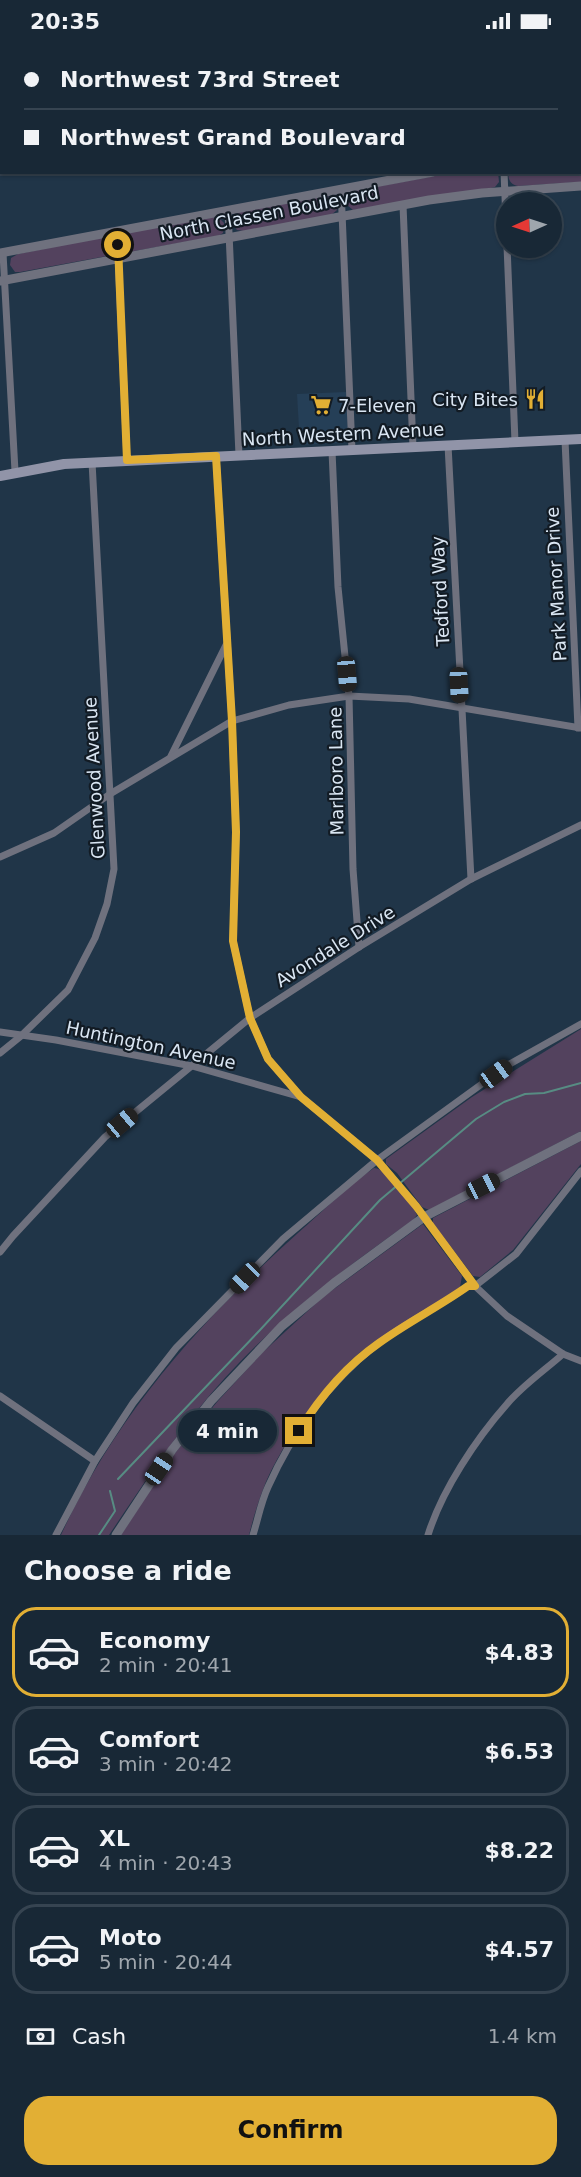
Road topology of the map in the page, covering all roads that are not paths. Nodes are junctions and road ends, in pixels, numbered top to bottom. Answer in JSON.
{"nodes":[{"id":1,"x":422,"y":174,"type":"edge"},
{"id":2,"x":504,"y":174,"type":"edge"},
{"id":3,"x":581,"y":186,"type":"edge"},
{"id":4,"x":341,"y":189,"type":"junction"},
{"id":5,"x":504,"y":190,"type":"junction"},
{"id":6,"x":403,"y":205,"type":"junction"},
{"id":7,"x":228,"y":211,"type":"junction"},
{"id":8,"x":342,"y":217,"type":"junction"},
{"id":9,"x":117,"y":231,"type":"junction"},
{"id":10,"x":230,"y":238,"type":"junction"},
{"id":11,"x":2,"y":253,"type":"edge"},
{"id":12,"x":118,"y":259,"type":"junction"},
{"id":13,"x":2,"y":280,"type":"edge"},
{"id":14,"x":581,"y":439,"type":"edge"},
{"id":15,"x":565,"y":440,"type":"junction"},
{"id":16,"x":515,"y":442,"type":"junction"},
{"id":17,"x":448,"y":445,"type":"junction"},
{"id":18,"x":413,"y":447,"type":"junction"},
{"id":19,"x":352,"y":450,"type":"junction"},
{"id":20,"x":332,"y":451,"type":"junction"},
{"id":21,"x":239,"y":455,"type":"junction"},
{"id":22,"x":216,"y":456,"type":"junction"},
{"id":23,"x":127,"y":460,"type":"junction"},
{"id":24,"x":92,"y":462,"type":"junction"},
{"id":25,"x":0,"y":471,"type":"edge"},
{"id":26,"x":15,"y":471,"type":"junction"},
{"id":27,"x":0,"y":476,"type":"edge"},
{"id":28,"x":227,"y":643,"type":"junction"},
{"id":29,"x":349,"y":696,"type":"junction"},
{"id":30,"x":461,"y":707,"type":"junction"},
{"id":31,"x":232,"y":721,"type":"junction"},
{"id":32,"x":579,"y":728,"type":"edge"},
{"id":33,"x":170,"y":758,"type":"junction"},
{"id":34,"x":110,"y":794,"type":"junction"},
{"id":35,"x":581,"y":825,"type":"edge"},
{"id":36,"x":0,"y":857,"type":"edge"},
{"id":37,"x":471,"y":879,"type":"junction"},
{"id":38,"x":359,"y":947,"type":"junction"},
{"id":39,"x":250,"y":1018,"type":"junction"},
{"id":40,"x":581,"y":1024,"type":"edge"},
{"id":41,"x":0,"y":1032,"type":"edge"},
{"id":42,"x":21,"y":1036,"type":"junction"},
{"id":43,"x":0,"y":1053,"type":"edge"},
{"id":44,"x":192,"y":1066,"type":"junction"},
{"id":45,"x":301,"y":1097,"type":"junction"},
{"id":46,"x":581,"y":1136,"type":"edge"},
{"id":47,"x":377,"y":1160,"type":"junction"},
{"id":48,"x":581,"y":1171,"type":"edge"},
{"id":49,"x":424,"y":1217,"type":"junction"},
{"id":50,"x":0,"y":1252,"type":"edge"},
{"id":51,"x":475,"y":1286,"type":"junction"},
{"id":52,"x":563,"y":1354,"type":"junction"},
{"id":53,"x":581,"y":1361,"type":"edge"},
{"id":54,"x":0,"y":1396,"type":"edge"},
{"id":55,"x":95,"y":1461,"type":"junction"},
{"id":56,"x":56,"y":1535,"type":"edge"},
{"id":57,"x":116,"y":1535,"type":"edge"},
{"id":58,"x":254,"y":1535,"type":"edge"},
{"id":59,"x":429,"y":1535,"type":"edge"}],
"edges":[{"from":1,"to":4,"type":"street","name":"North Classen Boulevard"},
{"from":2,"to":5,"type":"street"},
{"from":3,"to":5,"type":"street","name":"North Classen Boulevard"},
{"from":4,"to":7,"type":"street","name":"North Classen Boulevard"},
{"from":4,"to":8,"type":"street"},
{"from":5,"to":6,"type":"street","name":"North Classen Boulevard"},
{"from":5,"to":16,"type":"street"},
{"from":6,"to":8,"type":"street","name":"North Classen Boulevard"},
{"from":6,"to":18,"type":"street"},
{"from":7,"to":9,"type":"street","name":"North Classen Boulevard"},
{"from":7,"to":10,"type":"street"},
{"from":8,"to":10,"type":"street","name":"North Classen Boulevard"},
{"from":8,"to":19,"type":"street"},
{"from":9,"to":11,"type":"street","name":"North Classen Boulevard"},
{"from":9,"to":12,"type":"street"},
{"from":10,"to":12,"type":"street","name":"North Classen Boulevard"},
{"from":10,"to":21,"type":"street"},
{"from":11,"to":13,"type":"street"},
{"from":12,"to":13,"type":"street","name":"North Classen Boulevard"},
{"from":12,"to":23,"type":"street"},
{"from":13,"to":26,"type":"street"},
{"from":14,"to":15,"type":"main road","name":"North Western Avenue"},
{"from":15,"to":16,"type":"main road","name":"North Western Avenue"},
{"from":15,"to":32,"type":"street","name":"Park Manor Drive"},
{"from":16,"to":17,"type":"main road","name":"North Western Avenue"},
{"from":17,"to":18,"type":"main road","name":"North Western Avenue"},
{"from":17,"to":30,"type":"street","name":"Tedford Way"},
{"from":18,"to":19,"type":"main road","name":"North Western Avenue"},
{"from":19,"to":20,"type":"main road","name":"North Western Avenue"},
{"from":20,"to":21,"type":"main road","name":"North Western Avenue"},
{"from":20,"to":29,"type":"street","name":"Marlboro Lane"},
{"from":21,"to":22,"type":"main road","name":"North Western Avenue"},
{"from":22,"to":23,"type":"main road","name":"North Western Avenue"},
{"from":22,"to":28,"type":"street"},
{"from":23,"to":24,"type":"main road","name":"North Western Avenue"},
{"from":24,"to":26,"type":"main road","name":"North Western Avenue"},
{"from":24,"to":34,"type":"street","name":"Glenwood Avenue"},
{"from":25,"to":26,"type":"main road"},
{"from":26,"to":27,"type":"main road","name":"North Western Avenue"},
{"from":28,"to":31,"type":"street"},
{"from":28,"to":33,"type":"street"},
{"from":29,"to":30,"type":"street"},
{"from":29,"to":31,"type":"street"},
{"from":29,"to":38,"type":"street","name":"Marlboro Lane"},
{"from":30,"to":32,"type":"street"},
{"from":30,"to":37,"type":"street","name":"Tedford Way"},
{"from":31,"to":33,"type":"street"},
{"from":31,"to":39,"type":"street"},
{"from":33,"to":34,"type":"street"},
{"from":34,"to":36,"type":"street"},
{"from":34,"to":42,"type":"street","name":"Glenwood Avenue"},
{"from":35,"to":37,"type":"street","name":"Avondale Drive"},
{"from":37,"to":38,"type":"street","name":"Avondale Drive"},
{"from":38,"to":39,"type":"street","name":"Avondale Drive"},
{"from":39,"to":44,"type":"street","name":"Avondale Drive"},
{"from":39,"to":45,"type":"street"},
{"from":40,"to":47,"type":"street"},
{"from":41,"to":42,"type":"street","name":"Huntington Avenue"},
{"from":42,"to":43,"type":"street","name":"Glenwood Avenue"},
{"from":42,"to":44,"type":"street","name":"Huntington Avenue"},
{"from":44,"to":45,"type":"street","name":"Huntington Avenue"},
{"from":44,"to":50,"type":"street","name":"Avondale Drive"},
{"from":45,"to":47,"type":"street","name":"Huntington Avenue"},
{"from":46,"to":49,"type":"street"},
{"from":47,"to":49,"type":"street","name":"Huntington Avenue"},
{"from":47,"to":55,"type":"street"},
{"from":48,"to":51,"type":"street"},
{"from":49,"to":51,"type":"street","name":"Huntington Avenue"},
{"from":49,"to":57,"type":"street"},
{"from":51,"to":52,"type":"street","name":"Huntington Avenue"},
{"from":51,"to":58,"type":"street"},
{"from":52,"to":53,"type":"street","name":"Huntington Avenue"},
{"from":52,"to":59,"type":"street"},
{"from":54,"to":55,"type":"street"},
{"from":55,"to":56,"type":"street"}]}
